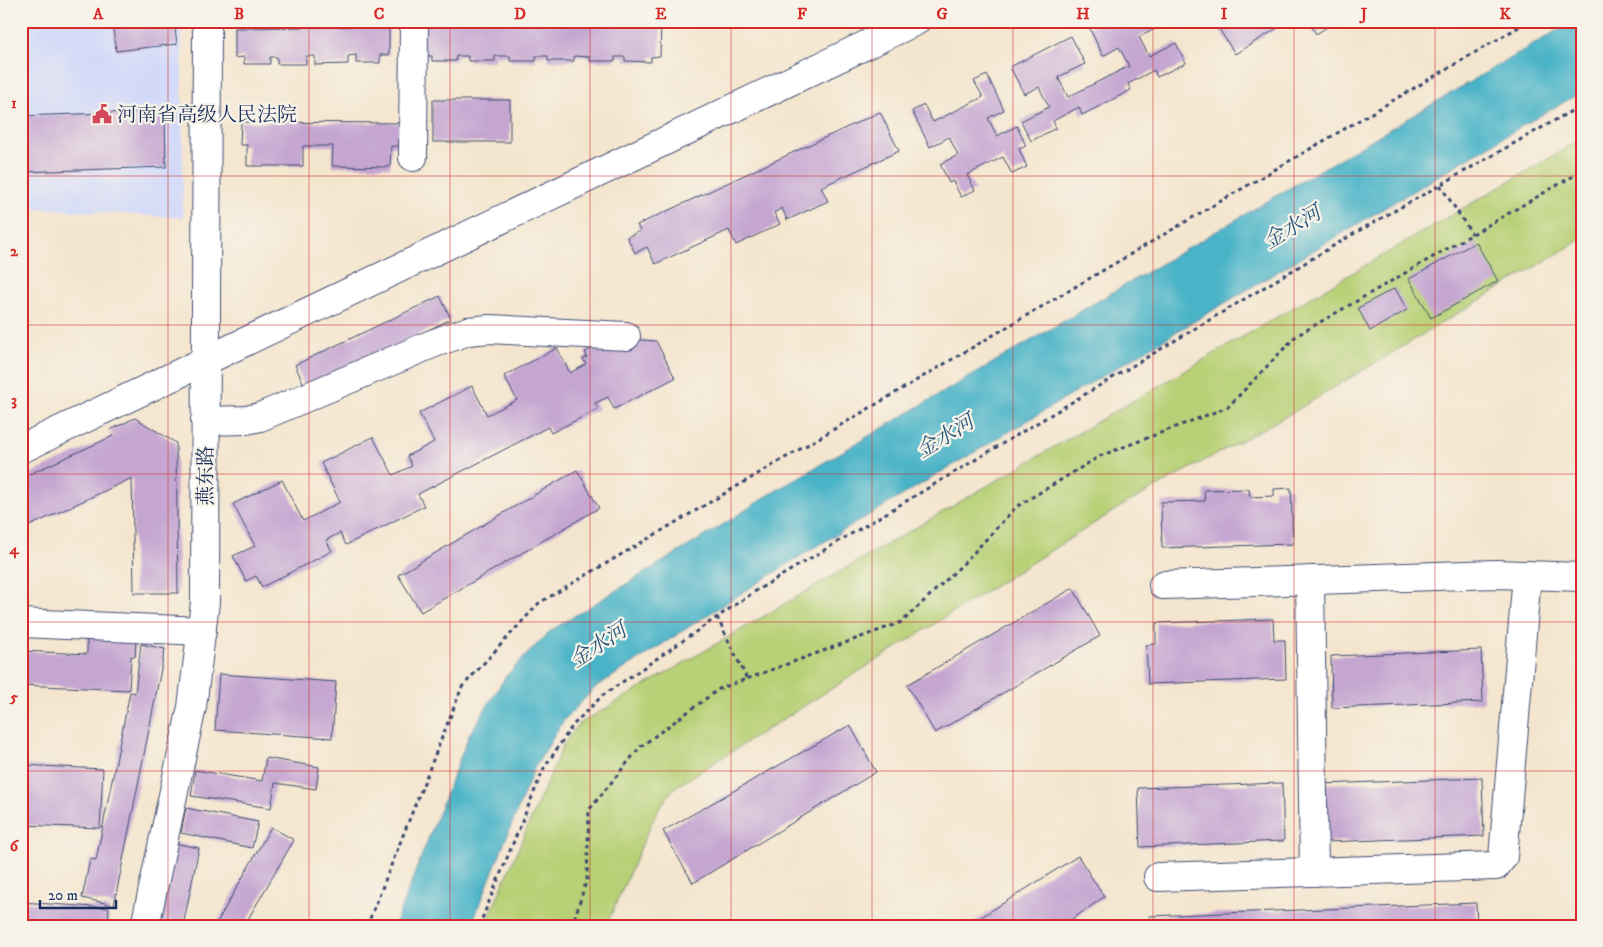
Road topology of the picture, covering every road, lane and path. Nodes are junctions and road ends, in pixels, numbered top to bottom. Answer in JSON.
{"nodes":[{"id":1,"x":207,"y":21,"type":"edge"},
{"id":2,"x":414,"y":21,"type":"edge"},
{"id":3,"x":916,"y":21,"type":"edge"},
{"id":4,"x":1529,"y":21,"type":"edge"},
{"id":5,"x":1582,"y":105,"type":"edge"},
{"id":6,"x":413,"y":157,"type":"dead end"},
{"id":7,"x":1582,"y":171,"type":"edge"},
{"id":8,"x":1440,"y":185,"type":"junction"},
{"id":9,"x":1472,"y":234,"type":"junction"},
{"id":10,"x":626,"y":336,"type":"dead end"},
{"id":11,"x":206,"y":361,"type":"junction"},
{"id":12,"x":206,"y":421,"type":"junction"},
{"id":13,"x":21,"y":449,"type":"edge"},
{"id":14,"x":1527,"y":575,"type":"junction"},
{"id":15,"x":1582,"y":577,"type":"edge"},
{"id":16,"x":1310,"y":580,"type":"junction"},
{"id":17,"x":1162,"y":585,"type":"dead end"},
{"id":18,"x":717,"y":617,"type":"junction"},
{"id":19,"x":21,"y":623,"type":"edge"},
{"id":20,"x":202,"y":631,"type":"junction"},
{"id":21,"x":747,"y":679,"type":"junction"},
{"id":22,"x":1314,"y":872,"type":"junction"},
{"id":23,"x":1158,"y":877,"type":"dead end"},
{"id":24,"x":145,"y":926,"type":"edge"},
{"id":25,"x":367,"y":926,"type":"edge"},
{"id":26,"x":479,"y":926,"type":"edge"},
{"id":27,"x":572,"y":926,"type":"edge"}],
"edges":[{"from":1,"to":11,"type":"street","name":"燕东路"},
{"from":2,"to":6,"type":"street"},
{"from":3,"to":11,"type":"street"},
{"from":4,"to":25,"type":"path"},
{"from":5,"to":8,"type":"path"},
{"from":7,"to":9,"type":"path"},
{"from":8,"to":9,"type":"path"},
{"from":8,"to":18,"type":"path"},
{"from":9,"to":21,"type":"path"},
{"from":10,"to":12,"type":"street"},
{"from":11,"to":12,"type":"street","name":"燕东路"},
{"from":11,"to":13,"type":"street"},
{"from":12,"to":20,"type":"street","name":"燕东路"},
{"from":14,"to":15,"type":"street"},
{"from":14,"to":16,"type":"street"},
{"from":14,"to":22,"type":"street"},
{"from":16,"to":17,"type":"street"},
{"from":16,"to":22,"type":"street"},
{"from":18,"to":21,"type":"path"},
{"from":18,"to":26,"type":"path"},
{"from":19,"to":20,"type":"street"},
{"from":20,"to":24,"type":"street","name":"燕东路"},
{"from":21,"to":27,"type":"path"},
{"from":22,"to":23,"type":"street"}]}
